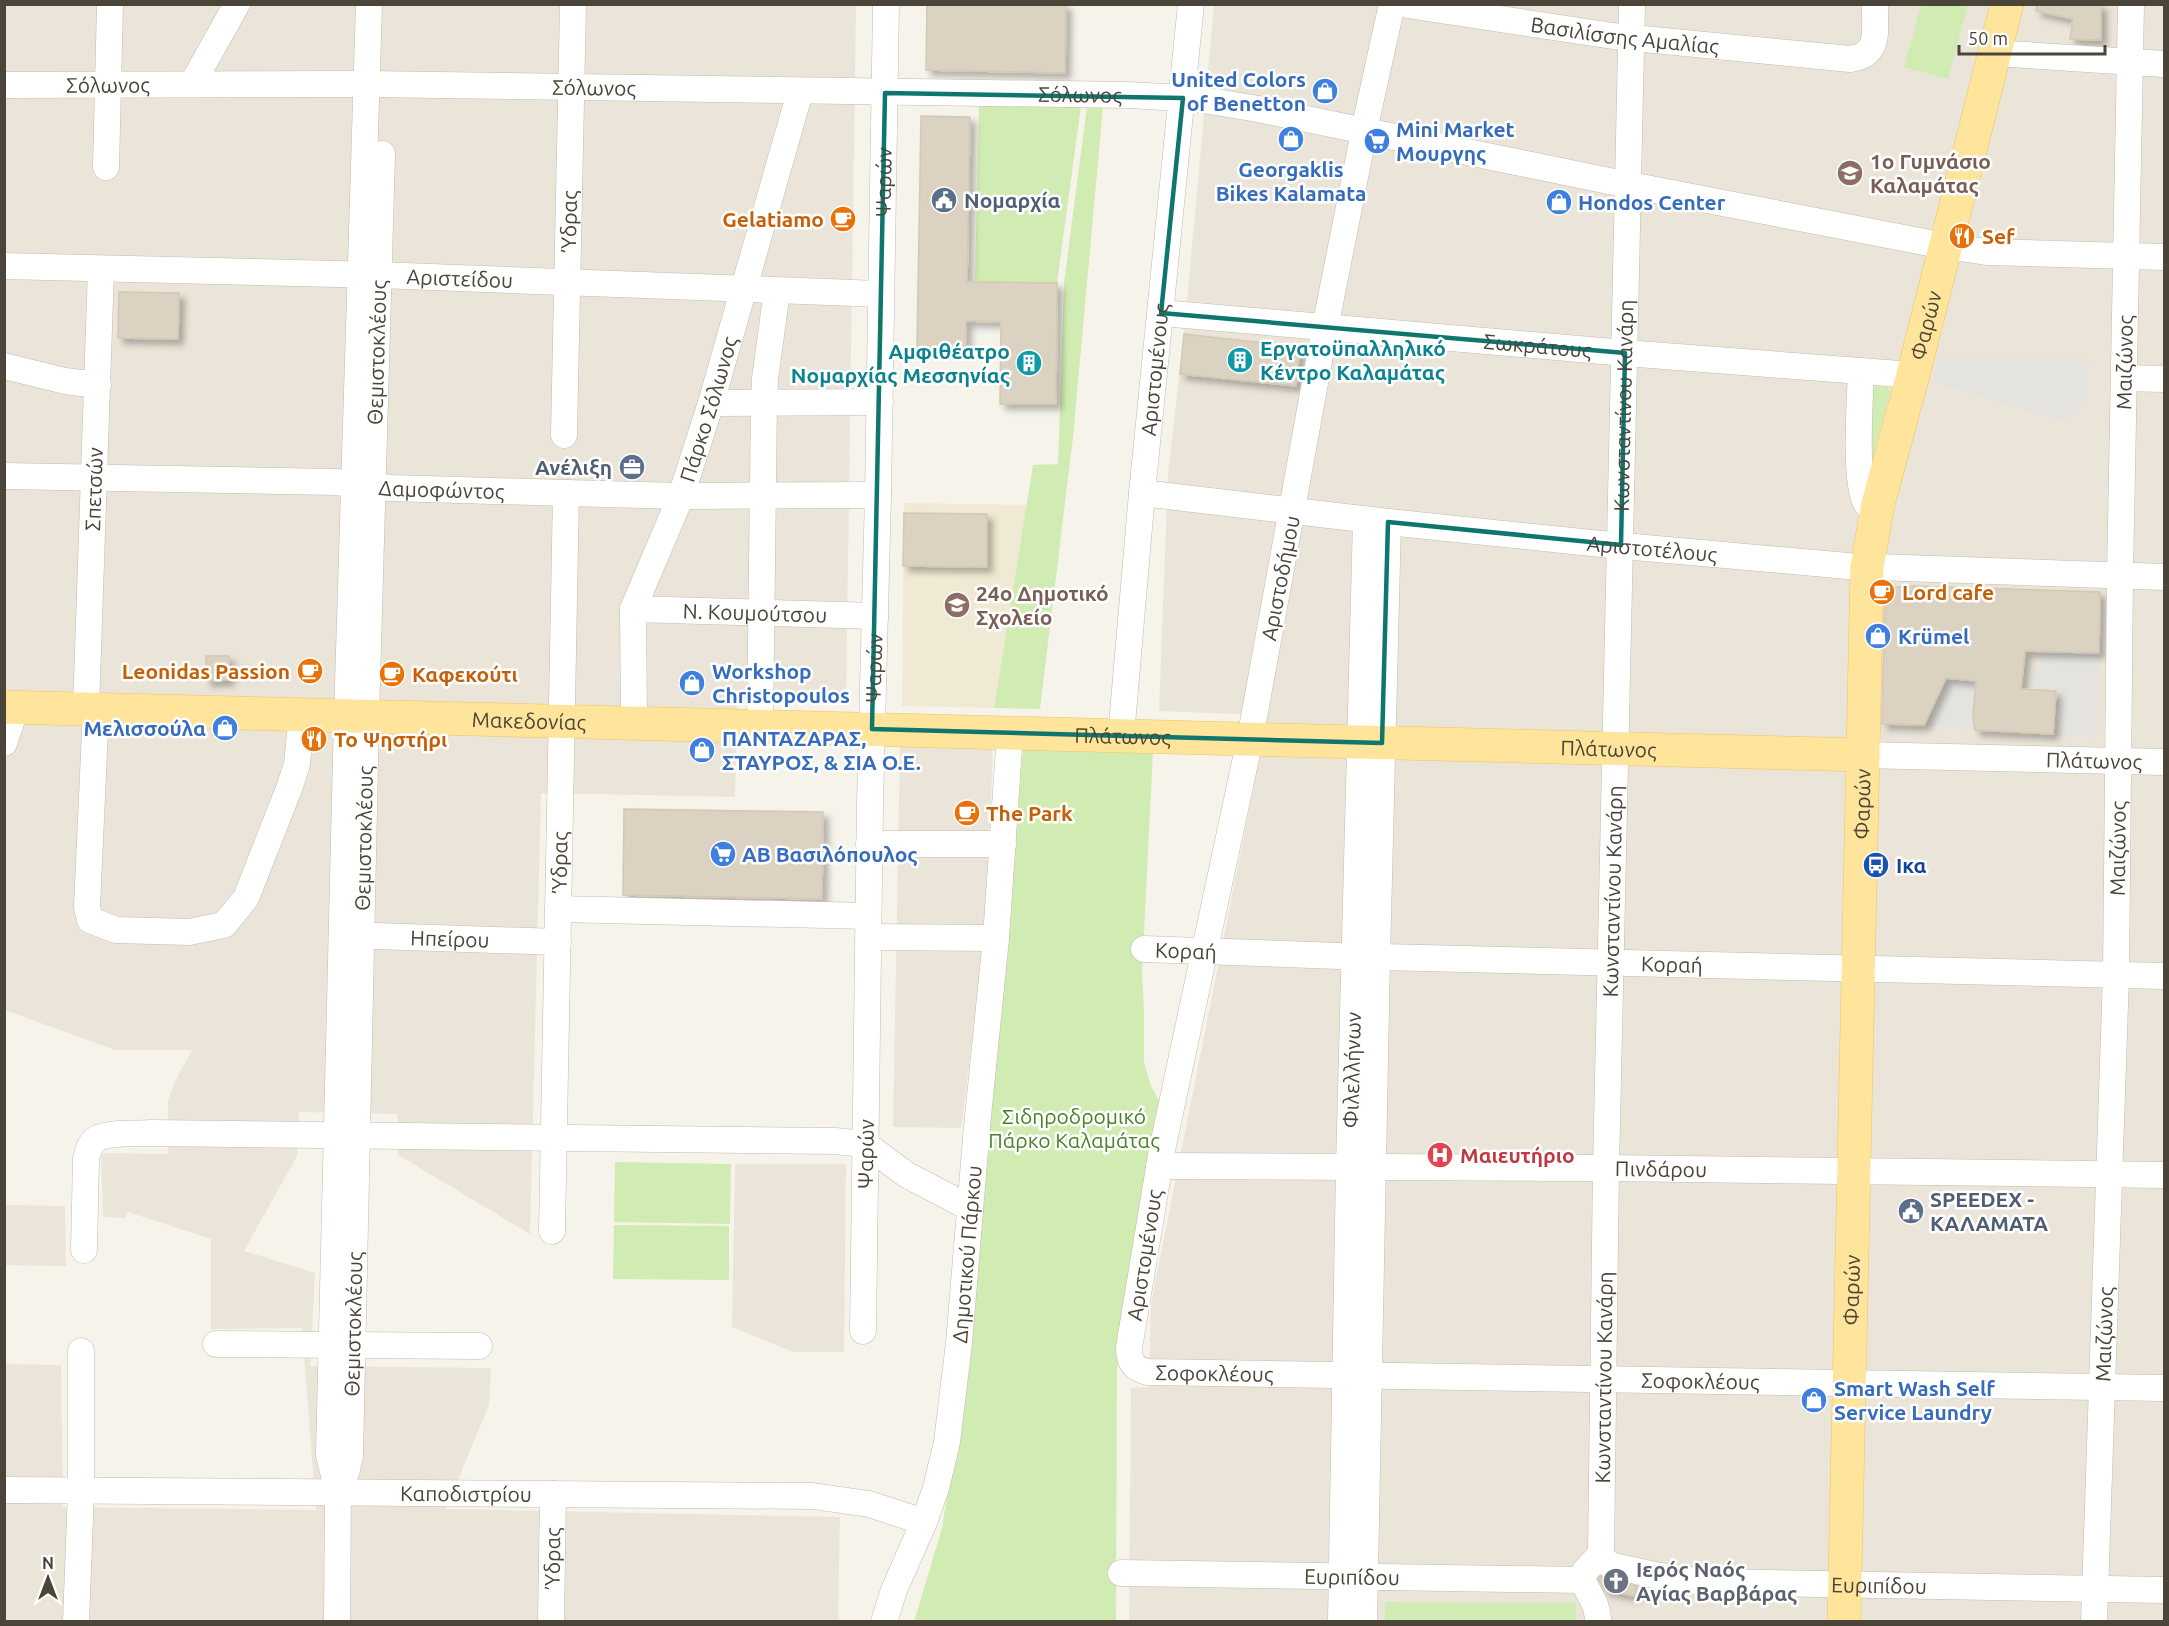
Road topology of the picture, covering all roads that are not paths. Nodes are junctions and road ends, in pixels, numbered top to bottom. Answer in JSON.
{"nodes":[{"id":1,"x":110,"y":4,"type":"edge"},
{"id":2,"x":237,"y":4,"type":"edge"},
{"id":3,"x":369,"y":4,"type":"edge"},
{"id":4,"x":386,"y":4,"type":"edge"},
{"id":5,"x":573,"y":4,"type":"edge"},
{"id":6,"x":886,"y":4,"type":"edge"},
{"id":7,"x":1191,"y":4,"type":"edge"},
{"id":8,"x":1392,"y":4,"type":"edge"},
{"id":9,"x":1401,"y":4,"type":"edge"},
{"id":10,"x":1632,"y":4,"type":"edge"},
{"id":11,"x":1875,"y":4,"type":"edge"},
{"id":12,"x":2007,"y":4,"type":"edge"},
{"id":13,"x":2131,"y":4,"type":"edge"},
{"id":14,"x":1631,"y":38,"type":"junction"},
{"id":15,"x":1994,"y":52,"type":"junction"},
{"id":16,"x":2131,"y":62,"type":"junction"},
{"id":17,"x":2164,"y":64,"type":"edge"},
{"id":18,"x":192,"y":84,"type":"junction"},
{"id":19,"x":375,"y":84,"type":"junction"},
{"id":20,"x":4,"y":85,"type":"edge"},
{"id":21,"x":107,"y":85,"type":"junction"},
{"id":22,"x":571,"y":87,"type":"junction"},
{"id":23,"x":800,"y":92,"type":"junction"},
{"id":24,"x":885,"y":93,"type":"junction"},
{"id":25,"x":1183,"y":98,"type":"junction"},
{"id":26,"x":1364,"y":130,"type":"junction"},
{"id":27,"x":106,"y":167,"type":"dead end"},
{"id":28,"x":1629,"y":184,"type":"junction"},
{"id":29,"x":1945,"y":246,"type":"junction"},
{"id":30,"x":2127,"y":256,"type":"junction"},
{"id":31,"x":2164,"y":257,"type":"edge"},
{"id":32,"x":4,"y":266,"type":"edge"},
{"id":33,"x":101,"y":269,"type":"junction"},
{"id":34,"x":370,"y":274,"type":"junction"},
{"id":35,"x":567,"y":282,"type":"junction"},
{"id":36,"x":743,"y":290,"type":"junction"},
{"id":37,"x":777,"y":291,"type":"junction"},
{"id":38,"x":880,"y":294,"type":"junction"},
{"id":39,"x":1161,"y":313,"type":"junction"},
{"id":40,"x":1325,"y":328,"type":"junction"},
{"id":41,"x":1625,"y":353,"type":"junction"},
{"id":42,"x":4,"y":366,"type":"edge"},
{"id":43,"x":1861,"y":371,"type":"junction"},
{"id":44,"x":1913,"y":375,"type":"junction"},
{"id":45,"x":2124,"y":378,"type":"junction"},
{"id":46,"x":2164,"y":379,"type":"edge"},
{"id":47,"x":98,"y":385,"type":"junction"},
{"id":48,"x":764,"y":402,"type":"junction"},
{"id":49,"x":879,"y":402,"type":"junction"},
{"id":50,"x":711,"y":403,"type":"junction"},
{"id":51,"x":564,"y":435,"type":"dead end"},
{"id":52,"x":4,"y":476,"type":"edge"},
{"id":53,"x":94,"y":477,"type":"junction"},
{"id":54,"x":363,"y":485,"type":"junction"},
{"id":55,"x":566,"y":493,"type":"junction"},
{"id":56,"x":1142,"y":493,"type":"junction"},
{"id":57,"x":878,"y":495,"type":"junction"},
{"id":58,"x":681,"y":496,"type":"junction"},
{"id":59,"x":762,"y":496,"type":"junction"},
{"id":60,"x":1293,"y":510,"type":"junction"},
{"id":61,"x":1876,"y":514,"type":"junction"},
{"id":62,"x":1377,"y":521,"type":"junction"},
{"id":63,"x":1621,"y":545,"type":"junction"},
{"id":64,"x":1867,"y":567,"type":"junction"},
{"id":65,"x":2120,"y":575,"type":"junction"},
{"id":66,"x":2164,"y":576,"type":"edge"},
{"id":67,"x":633,"y":609,"type":"junction"},
{"id":68,"x":760,"y":612,"type":"junction"},
{"id":69,"x":875,"y":615,"type":"junction"},
{"id":70,"x":10,"y":707,"type":"edge"},
{"id":71,"x":91,"y":710,"type":"junction"},
{"id":72,"x":302,"y":715,"type":"junction"},
{"id":73,"x":357,"y":716,"type":"junction"},
{"id":74,"x":562,"y":721,"type":"junction"},
{"id":75,"x":634,"y":723,"type":"junction"},
{"id":76,"x":760,"y":726,"type":"junction"},
{"id":77,"x":872,"y":729,"type":"junction"},
{"id":78,"x":1010,"y":733,"type":"junction"},
{"id":79,"x":1053,"y":734,"type":"joint"},
{"id":80,"x":1121,"y":736,"type":"junction"},
{"id":81,"x":1250,"y":739,"type":"junction"},
{"id":82,"x":1371,"y":742,"type":"junction"},
{"id":83,"x":4,"y":743,"type":"edge"},
{"id":84,"x":1616,"y":748,"type":"junction"},
{"id":85,"x":1863,"y":755,"type":"junction"},
{"id":86,"x":2119,"y":761,"type":"junction"},
{"id":87,"x":2164,"y":762,"type":"edge"},
{"id":88,"x":869,"y":844,"type":"junction"},
{"id":89,"x":1003,"y":844,"type":"junction"},
{"id":90,"x":558,"y":909,"type":"junction"},
{"id":91,"x":868,"y":926,"type":"junction"},
{"id":92,"x":352,"y":936,"type":"junction"},
{"id":93,"x":996,"y":938,"type":"junction"},
{"id":94,"x":558,"y":942,"type":"junction"},
{"id":95,"x":1144,"y":949,"type":"dead end"},
{"id":96,"x":1204,"y":951,"type":"junction"},
{"id":97,"x":1366,"y":957,"type":"junction"},
{"id":98,"x":1611,"y":962,"type":"junction"},
{"id":99,"x":1858,"y":968,"type":"junction"},
{"id":100,"x":2116,"y":975,"type":"junction"},
{"id":101,"x":2164,"y":976,"type":"edge"},
{"id":102,"x":347,"y":1134,"type":"junction"},
{"id":103,"x":554,"y":1138,"type":"junction"},
{"id":104,"x":866,"y":1146,"type":"junction"},
{"id":105,"x":1161,"y":1158,"type":"junction"},
{"id":106,"x":1361,"y":1167,"type":"junction"},
{"id":107,"x":1606,"y":1168,"type":"junction"},
{"id":108,"x":1854,"y":1171,"type":"junction"},
{"id":109,"x":2109,"y":1175,"type":"junction"},
{"id":110,"x":2164,"y":1175,"type":"edge"},
{"id":111,"x":970,"y":1208,"type":"junction"},
{"id":112,"x":552,"y":1231,"type":"dead end"},
{"id":113,"x":84,"y":1250,"type":"dead end"},
{"id":114,"x":863,"y":1331,"type":"dead end"},
{"id":115,"x":216,"y":1344,"type":"dead end"},
{"id":116,"x":342,"y":1345,"type":"junction"},
{"id":117,"x":480,"y":1346,"type":"dead end"},
{"id":118,"x":81,"y":1351,"type":"dead end"},
{"id":119,"x":1130,"y":1361,"type":"joint"},
{"id":120,"x":1357,"y":1376,"type":"junction"},
{"id":121,"x":1604,"y":1380,"type":"junction"},
{"id":122,"x":1848,"y":1383,"type":"junction"},
{"id":123,"x":2102,"y":1387,"type":"junction"},
{"id":124,"x":2164,"y":1388,"type":"edge"},
{"id":125,"x":4,"y":1490,"type":"edge"},
{"id":126,"x":81,"y":1490,"type":"junction"},
{"id":127,"x":338,"y":1492,"type":"junction"},
{"id":128,"x":553,"y":1494,"type":"junction"},
{"id":129,"x":924,"y":1522,"type":"junction"},
{"id":130,"x":1601,"y":1554,"type":"junction"},
{"id":131,"x":1121,"y":1573,"type":"dead end"},
{"id":132,"x":1353,"y":1576,"type":"junction"},
{"id":133,"x":1582,"y":1580,"type":"junction"},
{"id":134,"x":1844,"y":1584,"type":"junction"},
{"id":135,"x":2095,"y":1589,"type":"junction"},
{"id":136,"x":2164,"y":1590,"type":"edge"},
{"id":137,"x":76,"y":1622,"type":"edge"},
{"id":138,"x":337,"y":1622,"type":"edge"},
{"id":139,"x":551,"y":1622,"type":"edge"},
{"id":140,"x":884,"y":1622,"type":"edge"},
{"id":141,"x":1341,"y":1622,"type":"edge"},
{"id":142,"x":1364,"y":1622,"type":"edge"},
{"id":143,"x":1598,"y":1622,"type":"edge"},
{"id":144,"x":1844,"y":1622,"type":"edge"},
{"id":145,"x":2094,"y":1622,"type":"edge"}],
"edges":[{"from":1,"to":21,"type":"street"},
{"from":2,"to":18,"type":"street"},
{"from":3,"to":19,"type":"street","name":"Θεμιστοκλέους"},
{"from":4,"to":19,"type":"street","name":"Θεμιστοκλέους"},
{"from":5,"to":22,"type":"street","name":"Ύδρας"},
{"from":6,"to":24,"type":"street","name":"Ψαρών"},
{"from":7,"to":25,"type":"street","name":"Αριστομένους"},
{"from":8,"to":26,"type":"street","name":"Αριστοδήμου"},
{"from":9,"to":14,"type":"street","name":"Βασιλίσσης Αμαλίας"},
{"from":10,"to":14,"type":"street","name":"Κωνσταντίνου Κανάρη"},
{"from":11,"to":14,"type":"street","name":"Βασιλίσσης Αμαλίας"},
{"from":12,"to":15,"type":"main road","name":"Φαρών"},
{"from":13,"to":16,"type":"street","name":"Μαιζώνος"},
{"from":14,"to":28,"type":"street","name":"Κωνσταντίνου Κανάρη"},
{"from":15,"to":16,"type":"street"},
{"from":15,"to":29,"type":"main road","name":"Φαρών"},
{"from":16,"to":17,"type":"street"},
{"from":16,"to":30,"type":"street","name":"Μαιζώνος"},
{"from":18,"to":19,"type":"street","name":"Σόλωνος"},
{"from":18,"to":21,"type":"street","name":"Σόλωνος"},
{"from":19,"to":22,"type":"street","name":"Σόλωνος"},
{"from":19,"to":34,"type":"street","name":"Θεμιστοκλέους"},
{"from":20,"to":21,"type":"street","name":"Σόλωνος"},
{"from":21,"to":27,"type":"street"},
{"from":22,"to":23,"type":"street","name":"Σόλωνος"},
{"from":22,"to":35,"type":"street","name":"Ύδρας"},
{"from":23,"to":24,"type":"street","name":"Σόλωνος"},
{"from":23,"to":36,"type":"street","name":"Πάρκο Σόλωνος"},
{"from":24,"to":25,"type":"street","name":"Σόλωνος"},
{"from":24,"to":38,"type":"street","name":"Ψαρών"},
{"from":25,"to":26,"type":"street","name":"Σόλωνος"},
{"from":25,"to":39,"type":"street","name":"Αριστομένους"},
{"from":26,"to":28,"type":"street","name":"Σόλωνος"},
{"from":26,"to":40,"type":"street","name":"Αριστοδήμου"},
{"from":28,"to":29,"type":"street","name":"Σόλωνος"},
{"from":28,"to":41,"type":"street","name":"Κωνσταντίνου Κανάρη"},
{"from":29,"to":30,"type":"street","name":"Σόλωνος"},
{"from":29,"to":44,"type":"main road","name":"Φαρών"},
{"from":30,"to":31,"type":"street","name":"Σόλωνος"},
{"from":30,"to":45,"type":"street","name":"Μαιζώνος"},
{"from":32,"to":33,"type":"street","name":"Αριστείδου"},
{"from":33,"to":34,"type":"street","name":"Αριστείδου"},
{"from":33,"to":47,"type":"street","name":"Σπετσών"},
{"from":34,"to":35,"type":"street","name":"Αριστείδου"},
{"from":34,"to":54,"type":"street","name":"Θεμιστοκλέους"},
{"from":35,"to":36,"type":"street","name":"Αριστείδου"},
{"from":35,"to":51,"type":"street","name":"Ύδρας"},
{"from":36,"to":37,"type":"street","name":"Αριστείδου"},
{"from":36,"to":50,"type":"street","name":"Πάρκο Σόλωνος"},
{"from":37,"to":38,"type":"street","name":"Αριστείδου"},
{"from":37,"to":48,"type":"street"},
{"from":38,"to":49,"type":"street","name":"Ψαρών"},
{"from":39,"to":40,"type":"street","name":"Σωκράτους"},
{"from":39,"to":56,"type":"street","name":"Αριστομένους"},
{"from":40,"to":41,"type":"street","name":"Σωκράτους"},
{"from":40,"to":60,"type":"street","name":"Αριστοδήμου"},
{"from":41,"to":43,"type":"street","name":"Σωκράτους"},
{"from":41,"to":63,"type":"street","name":"Κωνσταντίνου Κανάρη"},
{"from":42,"to":47,"type":"street"},
{"from":43,"to":44,"type":"street","name":"Σωκράτους"},
{"from":43,"to":61,"type":"street"},
{"from":44,"to":61,"type":"main road","name":"Φαρών"},
{"from":45,"to":46,"type":"street"},
{"from":45,"to":65,"type":"street","name":"Μαιζώνος"},
{"from":47,"to":53,"type":"street","name":"Σπετσών"},
{"from":48,"to":49,"type":"street"},
{"from":48,"to":50,"type":"street"},
{"from":48,"to":59,"type":"street"},
{"from":49,"to":57,"type":"street","name":"Ψαρών"},
{"from":50,"to":58,"type":"street","name":"Πάρκο Σόλωνος"},
{"from":52,"to":53,"type":"street","name":"Δαμοφώντος"},
{"from":53,"to":54,"type":"street","name":"Δαμοφώντος"},
{"from":53,"to":71,"type":"street","name":"Σπετσών"},
{"from":54,"to":55,"type":"street","name":"Δαμοφώντος"},
{"from":54,"to":73,"type":"street","name":"Θεμιστοκλέους"},
{"from":55,"to":58,"type":"street","name":"Δαμοφώντος"},
{"from":55,"to":74,"type":"street","name":"Ύδρας"},
{"from":56,"to":60,"type":"street","name":"Αριστοτέλους"},
{"from":56,"to":80,"type":"street","name":"Αριστομένους"},
{"from":57,"to":59,"type":"street","name":"Δαμοφώντος"},
{"from":57,"to":69,"type":"street","name":"Ψαρών"},
{"from":58,"to":59,"type":"street","name":"Δαμοφώντος"},
{"from":58,"to":67,"type":"street","name":"Πάρκο Σόλωνος"},
{"from":59,"to":68,"type":"street"},
{"from":60,"to":62,"type":"street","name":"Αριστοτέλους"},
{"from":60,"to":81,"type":"street","name":"Αριστοδήμου"},
{"from":61,"to":64,"type":"main road","name":"Φαρών"},
{"from":62,"to":63,"type":"street","name":"Αριστοτέλους"},
{"from":62,"to":82,"type":"street","name":"Φιλελλήνων"},
{"from":63,"to":64,"type":"street","name":"Αριστοτέλους"},
{"from":63,"to":84,"type":"street","name":"Κωνσταντίνου Κανάρη"},
{"from":64,"to":65,"type":"street","name":"Αριστοτέλους"},
{"from":64,"to":85,"type":"main road","name":"Φαρών"},
{"from":65,"to":66,"type":"street","name":"Αριστοτέλους"},
{"from":65,"to":86,"type":"street","name":"Μαιζώνος"},
{"from":67,"to":68,"type":"street","name":"Ν. Κουμούτσου"},
{"from":67,"to":75,"type":"street","name":"Πάρκο Σόλωνος"},
{"from":68,"to":69,"type":"street","name":"Ν. Κουμούτσου"},
{"from":68,"to":76,"type":"street"},
{"from":69,"to":77,"type":"street","name":"Ψαρών"},
{"from":70,"to":71,"type":"main road","name":"Μακεδονίας"},
{"from":70,"to":83,"type":"street"},
{"from":71,"to":72,"type":"main road","name":"Μακεδονίας"},
{"from":71,"to":72,"type":"street","name":"Σπετσών"},
{"from":72,"to":73,"type":"main road","name":"Μακεδονίας"},
{"from":73,"to":74,"type":"main road","name":"Μακεδονίας"},
{"from":73,"to":92,"type":"street","name":"Θεμιστοκλέους"},
{"from":74,"to":75,"type":"main road","name":"Μακεδονίας"},
{"from":74,"to":90,"type":"street","name":"Ύδρας"},
{"from":75,"to":76,"type":"main road","name":"Μακεδονίας"},
{"from":76,"to":77,"type":"main road","name":"Μακεδονίας"},
{"from":77,"to":78,"type":"main road","name":"Μακεδονίας"},
{"from":77,"to":88,"type":"street","name":"Ψαρών"},
{"from":78,"to":79,"type":"main road","name":"Μακεδονίας"},
{"from":78,"to":89,"type":"street","name":"Δημοτικού Πάρκου"},
{"from":79,"to":80,"type":"main road","name":"Πλάτωνος"},
{"from":80,"to":81,"type":"main road","name":"Πλάτωνος"},
{"from":81,"to":82,"type":"main road","name":"Πλάτωνος"},
{"from":81,"to":96,"type":"street","name":"Αριστοδήμου"},
{"from":82,"to":84,"type":"main road","name":"Πλάτωνος"},
{"from":82,"to":97,"type":"street","name":"Φιλελλήνων"},
{"from":84,"to":85,"type":"main road","name":"Πλάτωνος"},
{"from":84,"to":98,"type":"street","name":"Κωνσταντίνου Κανάρη"},
{"from":85,"to":86,"type":"street","name":"Πλάτωνος"},
{"from":85,"to":99,"type":"main road","name":"Φαρών"},
{"from":86,"to":87,"type":"street","name":"Πλάτωνος"},
{"from":86,"to":100,"type":"street","name":"Μαιζώνος"},
{"from":88,"to":89,"type":"street"},
{"from":88,"to":91,"type":"street","name":"Ψαρών"},
{"from":89,"to":93,"type":"street","name":"Δημοτικού Πάρκου"},
{"from":90,"to":91,"type":"street"},
{"from":90,"to":94,"type":"street","name":"Ύδρας"},
{"from":91,"to":93,"type":"street"},
{"from":91,"to":104,"type":"street","name":"Ψαρών"},
{"from":92,"to":94,"type":"street","name":"Ηπείρου"},
{"from":92,"to":102,"type":"street","name":"Θεμιστοκλέους"},
{"from":93,"to":111,"type":"street","name":"Δημοτικού Πάρκου"},
{"from":94,"to":103,"type":"street","name":"Ύδρας"},
{"from":95,"to":96,"type":"street","name":"Κοραή"},
{"from":96,"to":97,"type":"street","name":"Κοραή"},
{"from":96,"to":105,"type":"street","name":"Αριστοδήμου"},
{"from":97,"to":98,"type":"street","name":"Κοραή"},
{"from":97,"to":106,"type":"street","name":"Φιλελλήνων"},
{"from":98,"to":99,"type":"street","name":"Κοραή"},
{"from":98,"to":107,"type":"street","name":"Κωνσταντίνου Κανάρη"},
{"from":99,"to":100,"type":"street","name":"Κοραή"},
{"from":99,"to":108,"type":"main road","name":"Φαρών"},
{"from":100,"to":101,"type":"street","name":"Κοραή"},
{"from":100,"to":109,"type":"street","name":"Μαιζώνος"},
{"from":102,"to":103,"type":"street"},
{"from":102,"to":113,"type":"street"},
{"from":102,"to":116,"type":"street","name":"Θεμιστοκλέους"},
{"from":103,"to":104,"type":"street"},
{"from":103,"to":112,"type":"street","name":"Ύδρας"},
{"from":104,"to":111,"type":"street"},
{"from":104,"to":114,"type":"street","name":"Ψαρών"},
{"from":105,"to":106,"type":"street","name":"Πινδάρου"},
{"from":105,"to":119,"type":"street","name":"Αριστομένους"},
{"from":106,"to":107,"type":"street","name":"Πινδάρου"},
{"from":106,"to":120,"type":"street","name":"Φιλελλήνων"},
{"from":107,"to":108,"type":"street","name":"Πινδάρου"},
{"from":107,"to":121,"type":"street","name":"Κωνσταντίνου Κανάρη"},
{"from":108,"to":109,"type":"street","name":"Πινδάρου"},
{"from":108,"to":122,"type":"main road","name":"Φαρών"},
{"from":109,"to":110,"type":"street","name":"Πινδάρου"},
{"from":109,"to":123,"type":"street","name":"Μαιζώνος"},
{"from":111,"to":129,"type":"street","name":"Δημοτικού Πάρκου"},
{"from":115,"to":116,"type":"street"},
{"from":116,"to":117,"type":"street"},
{"from":116,"to":127,"type":"street","name":"Θεμιστοκλέους"},
{"from":118,"to":126,"type":"street"},
{"from":119,"to":120,"type":"street","name":"Σοφοκλέους"},
{"from":120,"to":121,"type":"street","name":"Σοφοκλέους"},
{"from":120,"to":132,"type":"street","name":"Φιλελλήνων"},
{"from":121,"to":122,"type":"street","name":"Σοφοκλέους"},
{"from":121,"to":130,"type":"street","name":"Κωνσταντίνου Κανάρη"},
{"from":122,"to":123,"type":"street","name":"Σοφοκλέους"},
{"from":122,"to":134,"type":"main road","name":"Φαρών"},
{"from":123,"to":124,"type":"street","name":"Σοφοκλέους"},
{"from":123,"to":135,"type":"street","name":"Μαιζώνος"},
{"from":125,"to":126,"type":"street","name":"Καποδιστρίου"},
{"from":126,"to":127,"type":"street","name":"Καποδιστρίου"},
{"from":126,"to":137,"type":"street"},
{"from":127,"to":128,"type":"street","name":"Καποδιστρίου"},
{"from":127,"to":138,"type":"street","name":"Θεμιστοκλέους"},
{"from":128,"to":129,"type":"street","name":"Καποδιστρίου"},
{"from":128,"to":139,"type":"street","name":"Ύδρας"},
{"from":129,"to":140,"type":"street"},
{"from":130,"to":133,"type":"street"},
{"from":130,"to":134,"type":"street","name":"Ευριπίδου"},
{"from":131,"to":132,"type":"street","name":"Ευριπίδου"},
{"from":132,"to":133,"type":"street","name":"Ευριπίδου"},
{"from":132,"to":141,"type":"street","name":"Φιλελλήνων"},
{"from":132,"to":142,"type":"street","name":"Φιλελλήνων"},
{"from":133,"to":143,"type":"street"},
{"from":134,"to":135,"type":"street","name":"Ευριπίδου"},
{"from":134,"to":144,"type":"main road","name":"Φαρών"},
{"from":135,"to":136,"type":"street","name":"Ευριπίδου"},
{"from":135,"to":145,"type":"street","name":"Μαιζώνος"}]}
